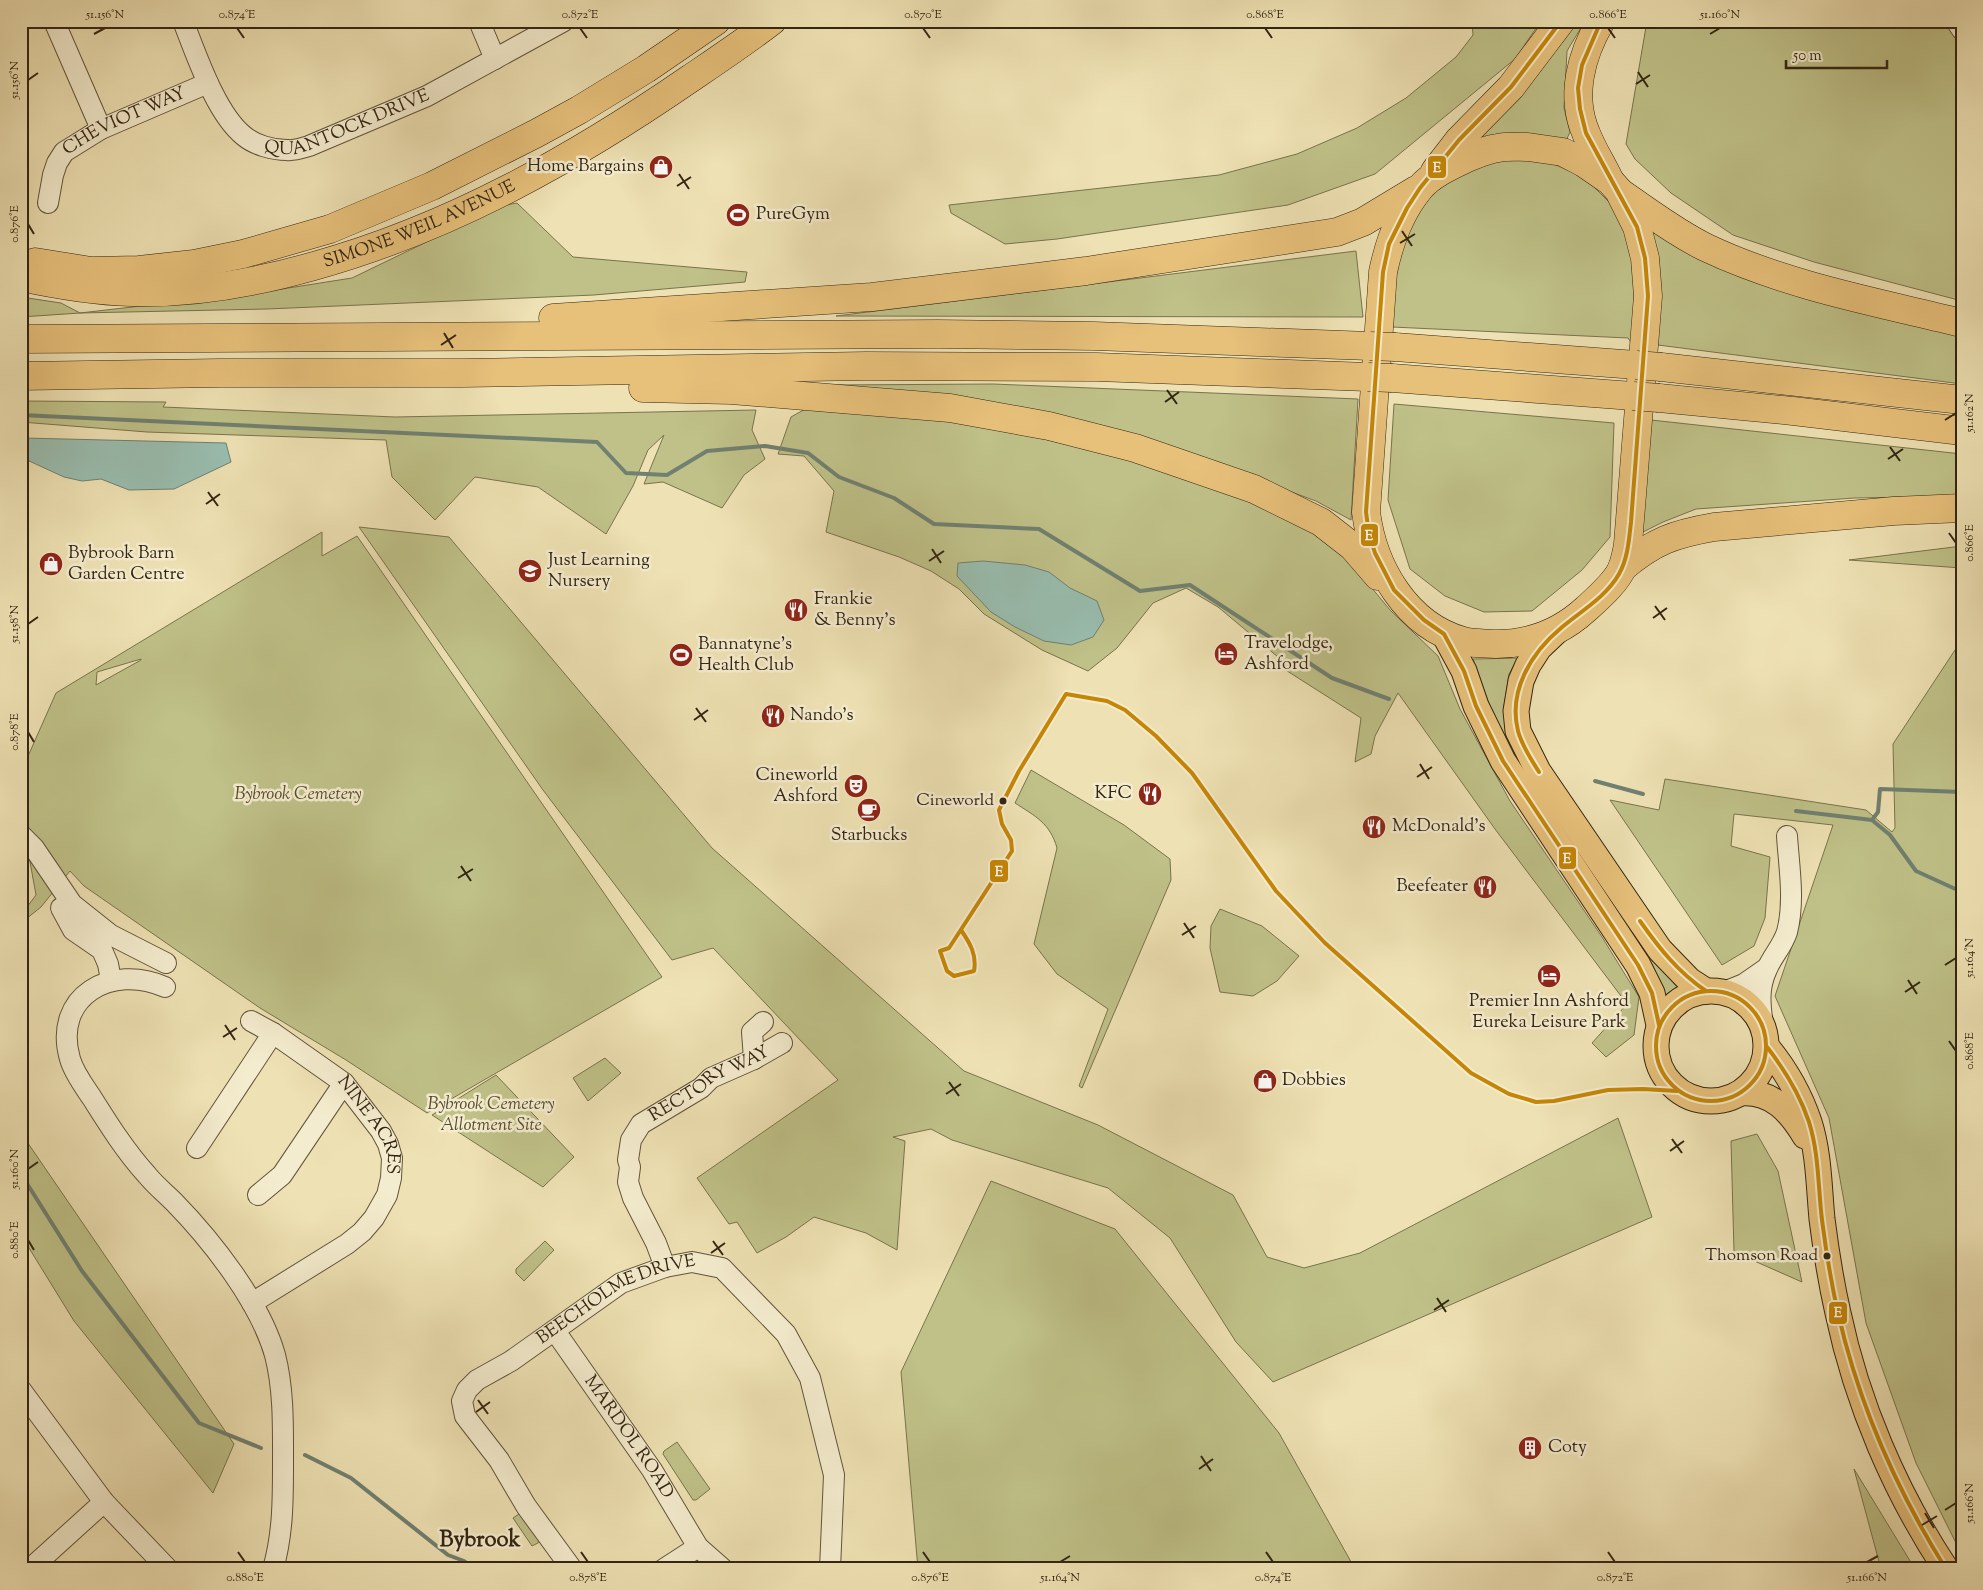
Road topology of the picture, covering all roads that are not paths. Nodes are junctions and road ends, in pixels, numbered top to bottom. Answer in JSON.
{"nodes":[{"id":1,"x":54,"y":21,"type":"edge"},
{"id":2,"x":182,"y":21,"type":"edge"},
{"id":3,"x":479,"y":21,"type":"edge"},
{"id":4,"x":564,"y":21,"type":"edge"},
{"id":5,"x":716,"y":21,"type":"edge"},
{"id":6,"x":772,"y":21,"type":"edge"},
{"id":7,"x":1561,"y":21,"type":"edge"},
{"id":8,"x":1601,"y":21,"type":"edge"},
{"id":9,"x":1956,"y":21,"type":"edge"},
{"id":10,"x":1962,"y":30,"type":"edge"},
{"id":11,"x":495,"y":59,"type":"junction"},
{"id":12,"x":208,"y":83,"type":"junction"},
{"id":13,"x":101,"y":129,"type":"junction"},
{"id":14,"x":1424,"y":184,"type":"junction"},
{"id":15,"x":1615,"y":186,"type":"junction"},
{"id":16,"x":48,"y":203,"type":"dead end"},
{"id":17,"x":21,"y":259,"type":"edge"},
{"id":18,"x":21,"y":277,"type":"edge"},
{"id":19,"x":1962,"y":323,"type":"edge"},
{"id":20,"x":483,"y":336,"type":"junction"},
{"id":21,"x":21,"y":339,"type":"edge"},
{"id":22,"x":463,"y":373,"type":"junction"},
{"id":23,"x":21,"y":376,"type":"edge"},
{"id":24,"x":1962,"y":400,"type":"edge"},
{"id":25,"x":1962,"y":431,"type":"edge"},
{"id":26,"x":1962,"y":508,"type":"edge"},
{"id":27,"x":1622,"y":568,"type":"junction"},
{"id":28,"x":1394,"y":590,"type":"junction"},
{"id":29,"x":1560,"y":628,"type":"junction"},
{"id":30,"x":1444,"y":634,"type":"junction"},
{"id":31,"x":21,"y":835,"type":"edge"},
{"id":32,"x":1787,"y":836,"type":"dead end"},
{"id":33,"x":61,"y":908,"type":"dead end"},
{"id":34,"x":166,"y":964,"type":"dead end"},
{"id":35,"x":1767,"y":968,"type":"junction"},
{"id":36,"x":111,"y":980,"type":"junction"},
{"id":37,"x":165,"y":987,"type":"dead end"},
{"id":38,"x":1715,"y":991,"type":"junction"},
{"id":39,"x":251,"y":1021,"type":"dead end"},
{"id":40,"x":763,"y":1022,"type":"dead end"},
{"id":41,"x":1659,"y":1025,"type":"junction"},
{"id":42,"x":273,"y":1034,"type":"junction"},
{"id":43,"x":1765,"y":1036,"type":"junction"},
{"id":44,"x":782,"y":1043,"type":"dead end"},
{"id":45,"x":754,"y":1059,"type":"junction"},
{"id":46,"x":344,"y":1083,"type":"junction"},
{"id":47,"x":1741,"y":1093,"type":"junction"},
{"id":48,"x":197,"y":1148,"type":"dead end"},
{"id":49,"x":1816,"y":1156,"type":"junction"},
{"id":50,"x":258,"y":1195,"type":"dead end"},
{"id":51,"x":665,"y":1267,"type":"junction"},
{"id":52,"x":252,"y":1303,"type":"junction"},
{"id":53,"x":555,"y":1330,"type":"junction"},
{"id":54,"x":21,"y":1390,"type":"edge"},
{"id":55,"x":104,"y":1502,"type":"junction"},
{"id":56,"x":698,"y":1547,"type":"junction"},
{"id":57,"x":30,"y":1569,"type":"edge"},
{"id":58,"x":168,"y":1569,"type":"edge"},
{"id":59,"x":272,"y":1569,"type":"edge"},
{"id":60,"x":572,"y":1569,"type":"edge"},
{"id":61,"x":664,"y":1569,"type":"edge"},
{"id":62,"x":723,"y":1569,"type":"edge"},
{"id":63,"x":830,"y":1569,"type":"edge"},
{"id":64,"x":1946,"y":1569,"type":"edge"}],
"edges":[{"from":1,"to":13,"type":"street"},
{"from":2,"to":12,"type":"street","name":"QUANTOCK DRIVE"},
{"from":3,"to":11,"type":"street"},
{"from":4,"to":11,"type":"street","name":"QUANTOCK DRIVE"},
{"from":5,"to":17,"type":"highway","name":"SIMONE WEIL AVENUE"},
{"from":6,"to":18,"type":"highway","name":"SIMONE WEIL AVENUE"},
{"from":7,"to":14,"type":"highway"},
{"from":8,"to":15,"type":"highway"},
{"from":9,"to":10,"type":"street"},
{"from":11,"to":12,"type":"street","name":"QUANTOCK DRIVE"},
{"from":12,"to":13,"type":"street","name":"CHEVIOT WAY"},
{"from":13,"to":16,"type":"street","name":"CHEVIOT WAY"},
{"from":14,"to":15,"type":"highway"},
{"from":14,"to":20,"type":"highway"},
{"from":14,"to":28,"type":"highway"},
{"from":15,"to":19,"type":"highway"},
{"from":15,"to":27,"type":"highway"},
{"from":20,"to":21,"type":"highway"},
{"from":20,"to":24,"type":"highway"},
{"from":22,"to":23,"type":"highway"},
{"from":22,"to":25,"type":"highway"},
{"from":22,"to":28,"type":"highway"},
{"from":26,"to":27,"type":"highway"},
{"from":27,"to":29,"type":"highway"},
{"from":28,"to":30,"type":"highway"},
{"from":29,"to":30,"type":"highway"},
{"from":29,"to":38,"type":"main road"},
{"from":30,"to":41,"type":"main road"},
{"from":31,"to":34,"type":"street"},
{"from":32,"to":35,"type":"street"},
{"from":33,"to":36,"type":"street"},
{"from":35,"to":38,"type":"street"},
{"from":35,"to":43,"type":"street"},
{"from":36,"to":37,"type":"street"},
{"from":36,"to":52,"type":"street"},
{"from":38,"to":41,"type":"main road"},
{"from":38,"to":43,"type":"main road"},
{"from":39,"to":42,"type":"street","name":"NINE ACRES"},
{"from":40,"to":45,"type":"street"},
{"from":41,"to":47,"type":"main road"},
{"from":42,"to":46,"type":"street","name":"NINE ACRES"},
{"from":42,"to":48,"type":"street"},
{"from":43,"to":47,"type":"main road"},
{"from":43,"to":49,"type":"main road"},
{"from":44,"to":45,"type":"street","name":"RECTORY WAY"},
{"from":45,"to":51,"type":"street","name":"RECTORY WAY"},
{"from":46,"to":50,"type":"street"},
{"from":46,"to":52,"type":"street","name":"NINE ACRES"},
{"from":47,"to":49,"type":"main road"},
{"from":49,"to":64,"type":"main road"},
{"from":51,"to":53,"type":"street","name":"BEECHOLME DRIVE"},
{"from":51,"to":63,"type":"street","name":"BEECHOLME DRIVE"},
{"from":52,"to":59,"type":"street"},
{"from":53,"to":56,"type":"street","name":"MARDOL ROAD"},
{"from":53,"to":60,"type":"street","name":"BEECHOLME DRIVE"},
{"from":54,"to":55,"type":"street"},
{"from":55,"to":57,"type":"street"},
{"from":55,"to":58,"type":"street"},
{"from":56,"to":61,"type":"street"},
{"from":56,"to":62,"type":"street","name":"MARDOL ROAD"}]}
